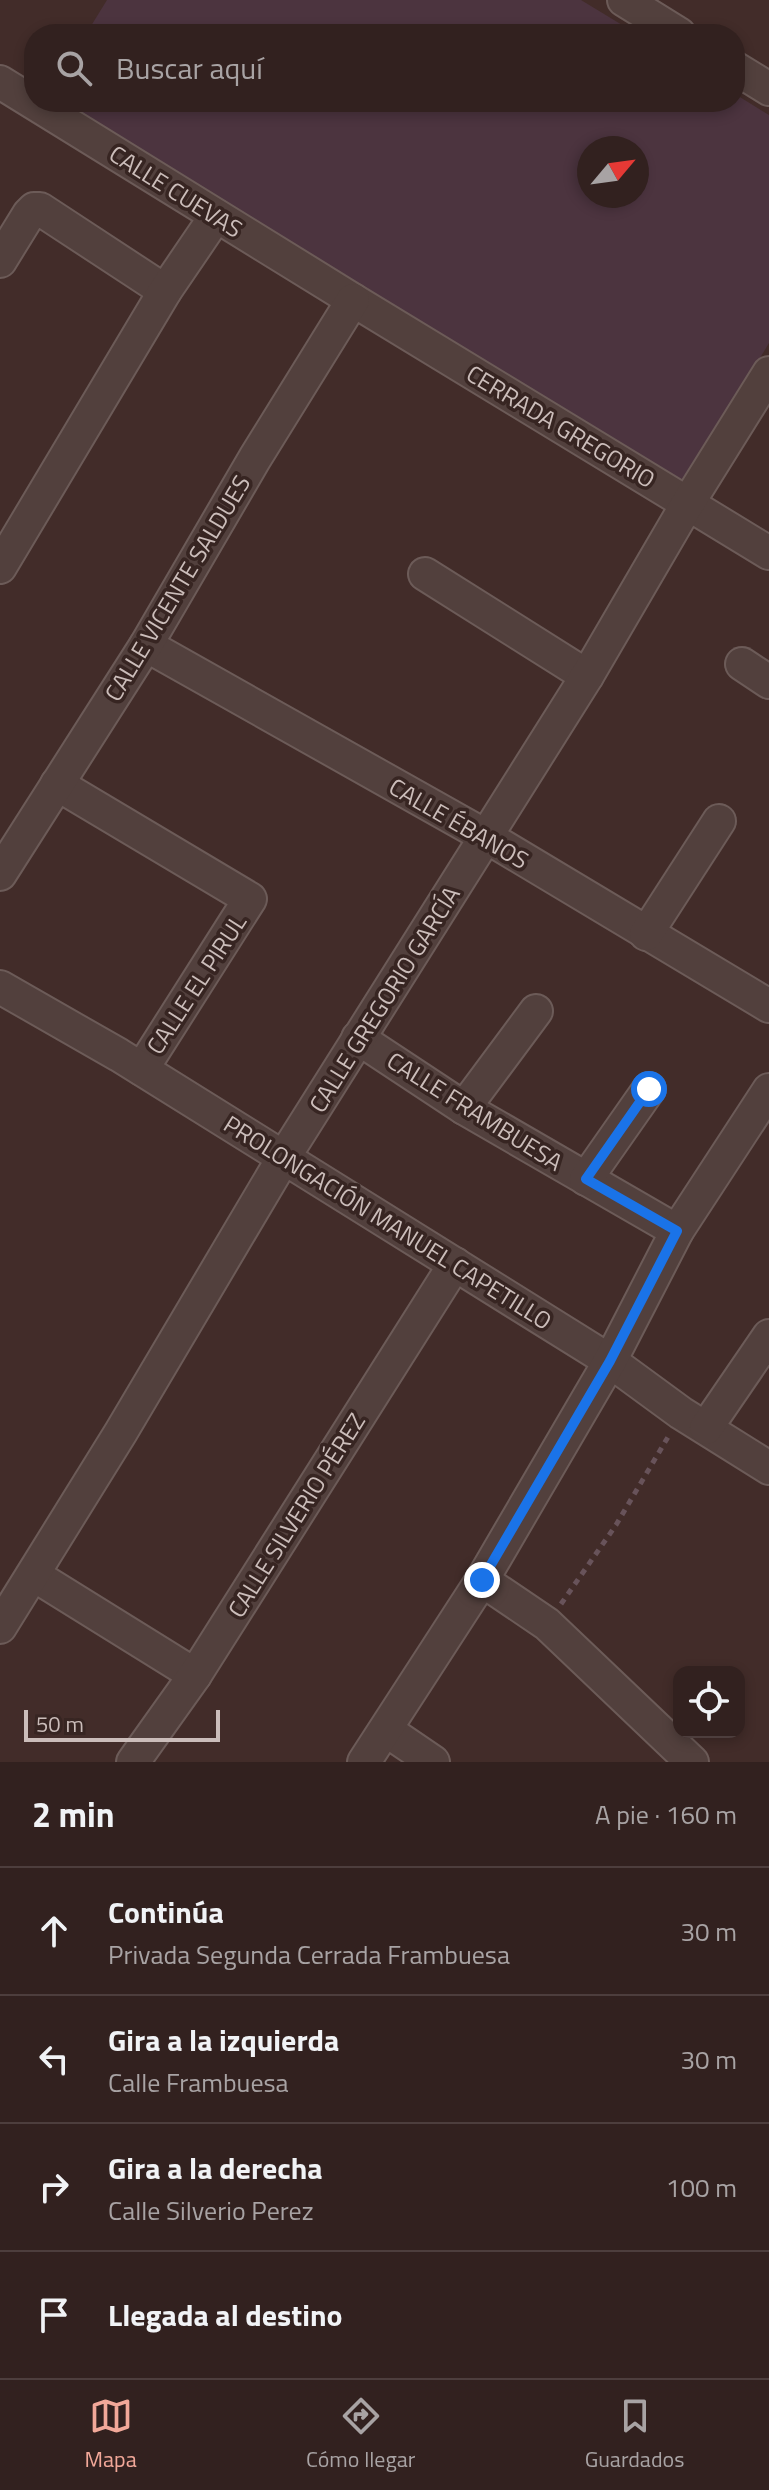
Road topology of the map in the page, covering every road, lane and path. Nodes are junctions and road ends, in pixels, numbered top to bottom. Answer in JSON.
{"nodes":[{"id":1,"x":624,"y":0,"type":"edge"},
{"id":2,"x":663,"y":24,"type":"edge"},
{"id":3,"x":745,"y":74,"type":"edge"},
{"id":4,"x":0,"y":82,"type":"edge"},
{"id":5,"x":769,"y":89,"type":"edge"},
{"id":6,"x":24,"y":97,"type":"edge"},
{"id":7,"x":48,"y":112,"type":"edge"},
{"id":8,"x":216,"y":216,"type":"junction"},
{"id":9,"x":0,"y":261,"type":"edge"},
{"id":10,"x":165,"y":291,"type":"junction"},
{"id":11,"x":353,"y":300,"type":"junction"},
{"id":12,"x":769,"y":373,"type":"edge"},
{"id":13,"x":688,"y":503,"type":"junction"},
{"id":14,"x":769,"y":553,"type":"edge"},
{"id":15,"x":0,"y":567,"type":"edge"},
{"id":16,"x":425,"y":574,"type":"dead end"},
{"id":17,"x":146,"y":645,"type":"junction"},
{"id":18,"x":742,"y":664,"type":"dead end"},
{"id":19,"x":587,"y":676,"type":"junction"},
{"id":20,"x":769,"y":682,"type":"edge"},
{"id":21,"x":57,"y":784,"type":"junction"},
{"id":22,"x":719,"y":821,"type":"dead end"},
{"id":23,"x":487,"y":837,"type":"junction"},
{"id":24,"x":0,"y":874,"type":"edge"},
{"id":25,"x":646,"y":934,"type":"junction"},
{"id":26,"x":0,"y":987,"type":"edge"},
{"id":27,"x":769,"y":1006,"type":"edge"},
{"id":28,"x":536,"y":1011,"type":"dead end"},
{"id":29,"x":358,"y":1038,"type":"junction"},
{"id":30,"x":142,"y":1069,"type":"junction"},
{"id":31,"x":649,"y":1089,"type":"dead end"},
{"id":32,"x":769,"y":1090,"type":"edge"},
{"id":33,"x":464,"y":1108,"type":"junction"},
{"id":34,"x":284,"y":1157,"type":"junction"},
{"id":35,"x":586,"y":1179,"type":"junction"},
{"id":36,"x":677,"y":1231,"type":"junction"},
{"id":37,"x":455,"y":1264,"type":"junction"},
{"id":38,"x":769,"y":1336,"type":"edge"},
{"id":39,"x":610,"y":1361,"type":"junction"},
{"id":40,"x":694,"y":1420,"type":"junction"},
{"id":41,"x":769,"y":1468,"type":"edge"},
{"id":42,"x":34,"y":1575,"type":"junction"},
{"id":43,"x":482,"y":1580,"type":"junction"},
{"id":44,"x":547,"y":1624,"type":"junction"},
{"id":45,"x":0,"y":1627,"type":"edge"},
{"id":46,"x":195,"y":1675,"type":"junction"},
{"id":47,"x":386,"y":1730,"type":"junction"},
{"id":48,"x":133,"y":1762,"type":"edge"},
{"id":49,"x":364,"y":1762,"type":"edge"},
{"id":50,"x":433,"y":1762,"type":"edge"},
{"id":51,"x":692,"y":1762,"type":"edge"}],
"edges":[{"from":1,"to":2,"type":"street"},
{"from":3,"to":5,"type":"street"},
{"from":4,"to":6,"type":"street","name":"CALLE CUEVAS"},
{"from":7,"to":8,"type":"street","name":"CALLE CUEVAS"},
{"from":8,"to":10,"type":"street"},
{"from":8,"to":11,"type":"street","name":"CALLE CUEVAS"},
{"from":9,"to":10,"type":"street"},
{"from":10,"to":15,"type":"street"},
{"from":11,"to":13,"type":"street","name":"CERRADA GREGORIO"},
{"from":11,"to":17,"type":"street","name":"CALLE VICENTE SALDUES"},
{"from":12,"to":13,"type":"street","name":"CALLE GREGORIO GARCÍA"},
{"from":13,"to":14,"type":"street","name":"CERRADA GREGORIO"},
{"from":13,"to":19,"type":"street","name":"CALLE GREGORIO GARCÍA"},
{"from":16,"to":19,"type":"street"},
{"from":17,"to":21,"type":"street","name":"CALLE VICENTE SALDUES"},
{"from":17,"to":23,"type":"street","name":"CALLE ÉBANOS"},
{"from":18,"to":20,"type":"street"},
{"from":19,"to":23,"type":"street","name":"CALLE GREGORIO GARCÍA"},
{"from":21,"to":24,"type":"street","name":"CALLE VICENTE SALDUES"},
{"from":21,"to":30,"type":"street","name":"CALLE EL PIRUL"},
{"from":22,"to":25,"type":"street"},
{"from":23,"to":25,"type":"street","name":"CALLE ÉBANOS"},
{"from":23,"to":29,"type":"street","name":"CALLE GREGORIO GARCÍA"},
{"from":25,"to":27,"type":"street","name":"CALLE ÉBANOS"},
{"from":26,"to":30,"type":"street","name":"PROLONGACIÓN MANUEL CAPETILLO"},
{"from":28,"to":33,"type":"street"},
{"from":29,"to":33,"type":"street","name":"CALLE FRAMBUESA"},
{"from":29,"to":34,"type":"street","name":"CALLE GREGORIO GARCÍA"},
{"from":30,"to":34,"type":"street","name":"PROLONGACIÓN MANUEL CAPETILLO"},
{"from":31,"to":35,"type":"street"},
{"from":32,"to":36,"type":"street"},
{"from":33,"to":35,"type":"street","name":"CALLE FRAMBUESA"},
{"from":34,"to":37,"type":"street","name":"PROLONGACIÓN MANUEL CAPETILLO"},
{"from":34,"to":42,"type":"street","name":"CALLE GREGORIO GARCÍA"},
{"from":35,"to":36,"type":"street","name":"CALLE FRAMBUESA"},
{"from":36,"to":39,"type":"street"},
{"from":37,"to":39,"type":"street","name":"PROLONGACIÓN MANUEL CAPETILLO"},
{"from":37,"to":46,"type":"street","name":"CALLE SILVERIO PÉREZ"},
{"from":38,"to":40,"type":"street"},
{"from":39,"to":40,"type":"street","name":"PROLONGACIÓN MANUEL CAPETILLO"},
{"from":39,"to":43,"type":"street"},
{"from":40,"to":41,"type":"street","name":"PROLONGACIÓN MANUEL CAPETILLO"},
{"from":40,"to":44,"type":"path"},
{"from":42,"to":45,"type":"street","name":"CALLE GREGORIO GARCÍA"},
{"from":42,"to":46,"type":"street"},
{"from":43,"to":44,"type":"street"},
{"from":43,"to":47,"type":"street"},
{"from":44,"to":51,"type":"street"},
{"from":46,"to":48,"type":"street","name":"CALLE SILVERIO PÉREZ"},
{"from":47,"to":49,"type":"street"},
{"from":47,"to":50,"type":"street"}]}
